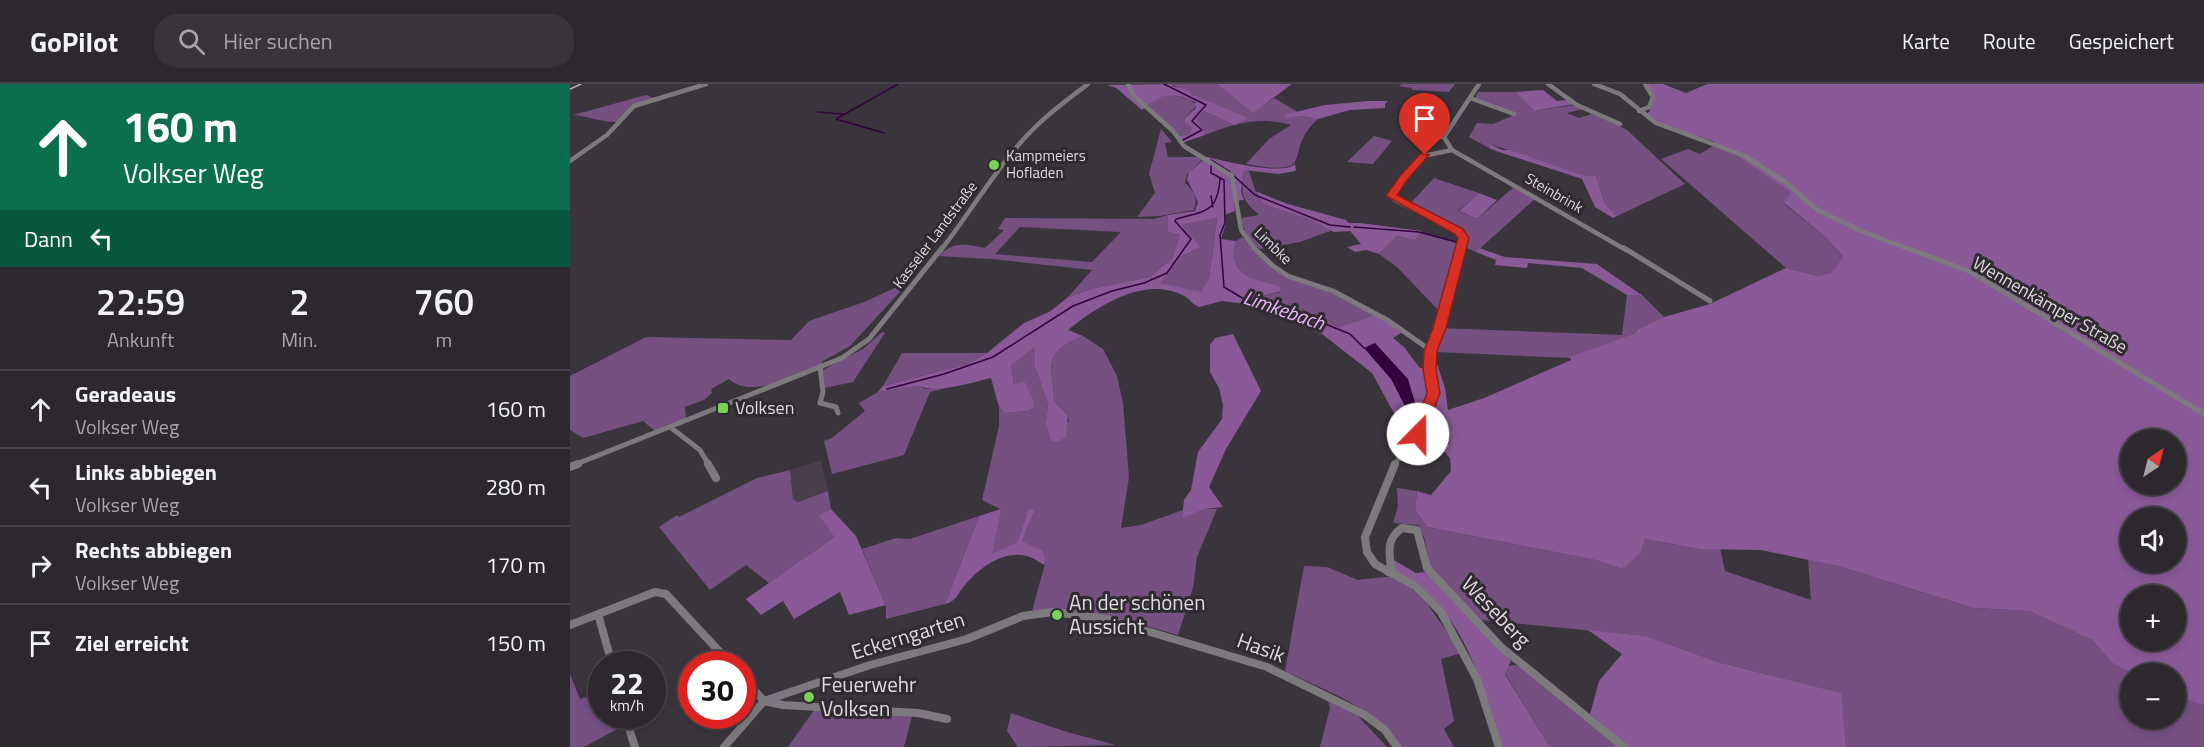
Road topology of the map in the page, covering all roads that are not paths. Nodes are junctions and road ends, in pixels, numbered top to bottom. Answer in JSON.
{"nodes":[{"id":1,"x":706,"y":84,"type":"edge"},
{"id":2,"x":1088,"y":84,"type":"edge"},
{"id":3,"x":1128,"y":84,"type":"edge"},
{"id":4,"x":1479,"y":84,"type":"edge"},
{"id":5,"x":1548,"y":84,"type":"edge"},
{"id":6,"x":1594,"y":84,"type":"edge"},
{"id":7,"x":1645,"y":84,"type":"edge"},
{"id":8,"x":1470,"y":98,"type":"junction"},
{"id":9,"x":1639,"y":111,"type":"junction"},
{"id":10,"x":1514,"y":114,"type":"dead end"},
{"id":11,"x":1404,"y":121,"type":"dead end"},
{"id":12,"x":1620,"y":124,"type":"dead end"},
{"id":13,"x":1444,"y":137,"type":"junction"},
{"id":14,"x":1452,"y":150,"type":"junction"},
{"id":15,"x":570,"y":161,"type":"edge"},
{"id":16,"x":1710,"y":301,"type":"dead end"},
{"id":17,"x":1430,"y":351,"type":"junction"},
{"id":18,"x":820,"y":367,"type":"junction"},
{"id":19,"x":838,"y":414,"type":"dead end"},
{"id":20,"x":2204,"y":414,"type":"edge"},
{"id":21,"x":670,"y":427,"type":"junction"},
{"id":22,"x":570,"y":467,"type":"edge"},
{"id":23,"x":716,"y":478,"type":"dead end"},
{"id":24,"x":1388,"y":572,"type":"junction"},
{"id":25,"x":598,"y":614,"type":"junction"},
{"id":26,"x":1023,"y":616,"type":"joint"},
{"id":27,"x":570,"y":625,"type":"edge"},
{"id":28,"x":608,"y":651,"type":"edge"},
{"id":29,"x":719,"y":651,"type":"edge"},
{"id":30,"x":756,"y":692,"type":"edge"},
{"id":31,"x":764,"y":701,"type":"junction"},
{"id":32,"x":947,"y":719,"type":"dead end"},
{"id":33,"x":629,"y":729,"type":"edge"},
{"id":34,"x":635,"y":747,"type":"edge"},
{"id":35,"x":724,"y":747,"type":"edge"},
{"id":36,"x":1397,"y":747,"type":"edge"},
{"id":37,"x":1499,"y":747,"type":"edge"},
{"id":38,"x":1624,"y":747,"type":"edge"}],
"edges":[{"from":1,"to":15,"type":"street"},
{"from":2,"to":18,"type":"street","name":"Kasseler Landstraße"},
{"from":3,"to":17,"type":"street","name":"Limbke"},
{"from":4,"to":8,"type":"street"},
{"from":5,"to":12,"type":"street"},
{"from":6,"to":9,"type":"street","name":"Wennenkämper Straße"},
{"from":7,"to":9,"type":"street"},
{"from":8,"to":10,"type":"street"},
{"from":8,"to":13,"type":"street"},
{"from":9,"to":20,"type":"street","name":"Wennenkämper Straße"},
{"from":11,"to":13,"type":"street"},
{"from":13,"to":14,"type":"street","name":"Steinbrink"},
{"from":14,"to":16,"type":"street","name":"Steinbrink"},
{"from":14,"to":17,"type":"street"},
{"from":17,"to":24,"type":"street"},
{"from":18,"to":19,"type":"street"},
{"from":18,"to":21,"type":"street","name":"Kasseler Landstraße"},
{"from":21,"to":22,"type":"street","name":"Kasseler Landstraße"},
{"from":21,"to":23,"type":"street"},
{"from":24,"to":37,"type":"street"},
{"from":24,"to":38,"type":"street","name":"Weseberg"},
{"from":25,"to":27,"type":"street"},
{"from":25,"to":28,"type":"street"},
{"from":25,"to":29,"type":"street"},
{"from":26,"to":31,"type":"street","name":"Eckerngarten"},
{"from":26,"to":36,"type":"street","name":"Hasik"},
{"from":30,"to":31,"type":"street"},
{"from":31,"to":32,"type":"street"},
{"from":31,"to":35,"type":"street"},
{"from":33,"to":34,"type":"street"}]}
